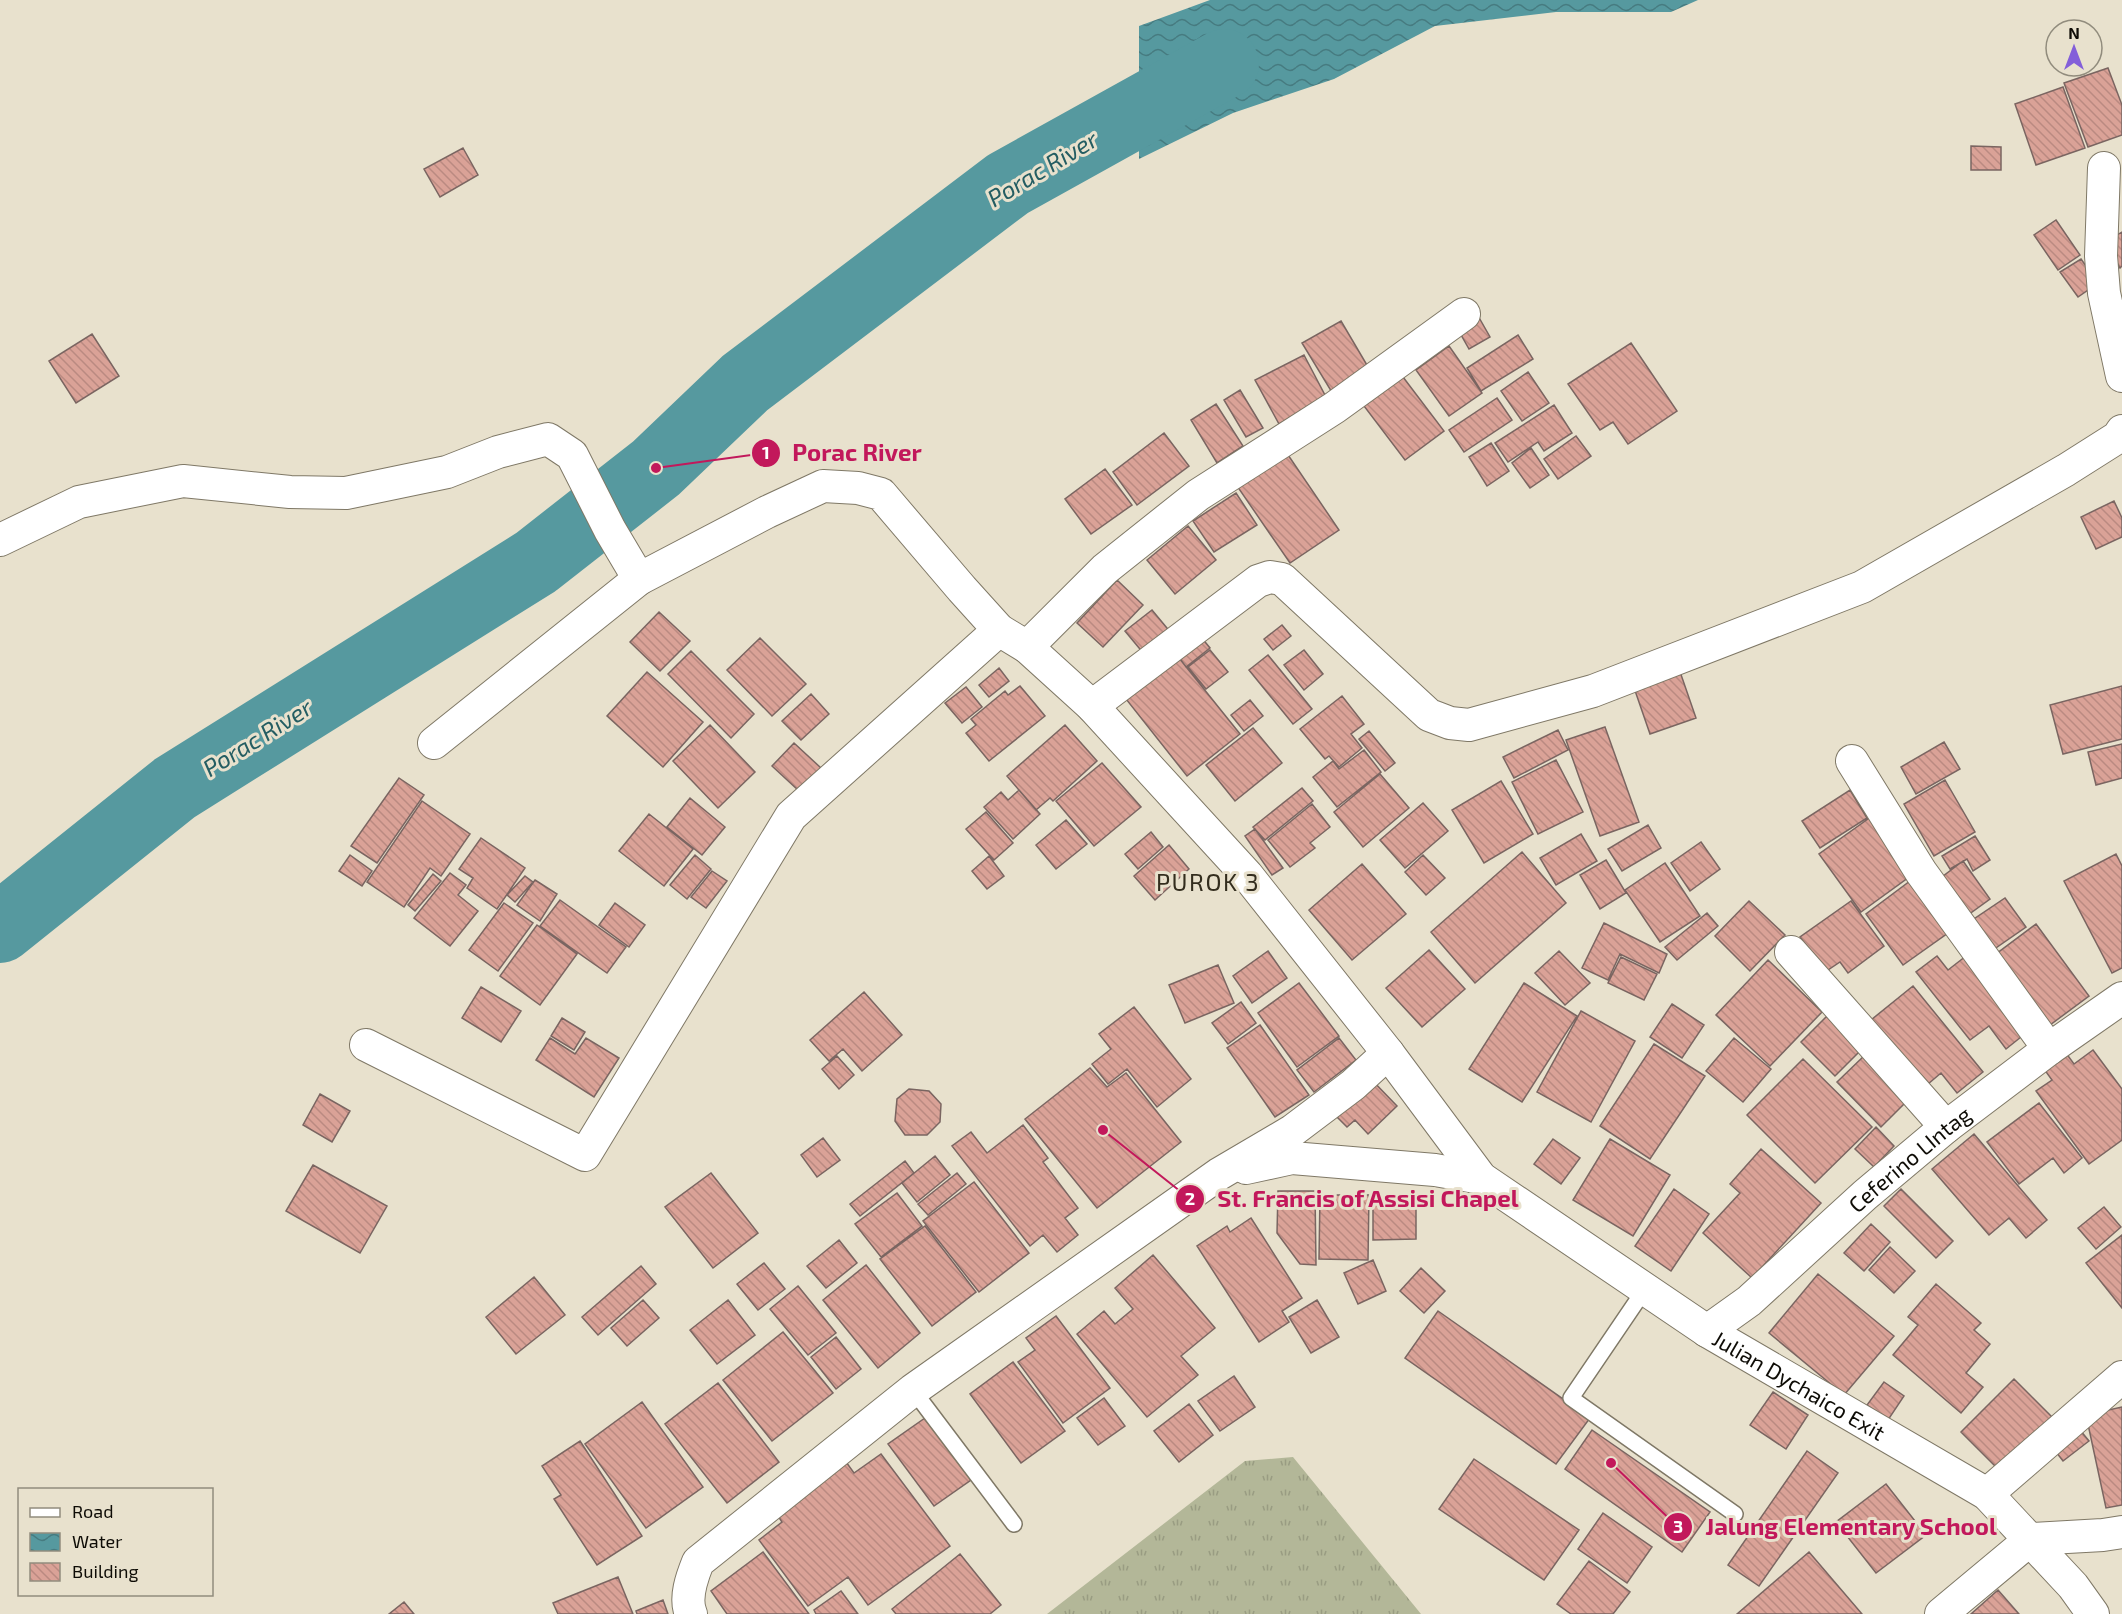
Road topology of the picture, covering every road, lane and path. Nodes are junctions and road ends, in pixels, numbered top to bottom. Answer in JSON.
{"nodes":[{"id":1,"x":2104,"y":168,"type":"dead end"},
{"id":2,"x":1464,"y":314,"type":"dead end"},
{"id":3,"x":2122,"y":376,"type":"edge"},
{"id":4,"x":2122,"y":431,"type":"edge"},
{"id":5,"x":0,"y":540,"type":"edge"},
{"id":6,"x":639,"y":579,"type":"junction"},
{"id":7,"x":999,"y":630,"type":"junction"},
{"id":8,"x":1027,"y":646,"type":"junction"},
{"id":9,"x":1092,"y":706,"type":"junction"},
{"id":10,"x":434,"y":743,"type":"dead end"},
{"id":11,"x":1852,"y":761,"type":"dead end"},
{"id":12,"x":1791,"y":952,"type":"dead end"},
{"id":13,"x":2122,"y":998,"type":"edge"},
{"id":14,"x":366,"y":1046,"type":"dead end"},
{"id":15,"x":2049,"y":1049,"type":"junction"},
{"id":16,"x":1388,"y":1053,"type":"junction"},
{"id":17,"x":1946,"y":1127,"type":"junction"},
{"id":18,"x":1219,"y":1174,"type":"junction"},
{"id":19,"x":1481,"y":1178,"type":"junction"},
{"id":20,"x":1645,"y":1289,"type":"junction"},
{"id":21,"x":1707,"y":1331,"type":"junction"},
{"id":22,"x":2122,"y":1377,"type":"edge"},
{"id":23,"x":914,"y":1390,"type":"junction"},
{"id":24,"x":1987,"y":1494,"type":"junction"},
{"id":25,"x":1735,"y":1514,"type":"dead end"},
{"id":26,"x":1014,"y":1524,"type":"dead end"},
{"id":27,"x":2122,"y":1532,"type":"edge"},
{"id":28,"x":2031,"y":1539,"type":"junction"},
{"id":29,"x":691,"y":1614,"type":"edge"},
{"id":30,"x":1941,"y":1614,"type":"edge"},
{"id":31,"x":2093,"y":1614,"type":"edge"}],
"edges":[{"from":1,"to":3,"type":"street"},
{"from":2,"to":8,"type":"street"},
{"from":4,"to":9,"type":"street"},
{"from":5,"to":6,"type":"street"},
{"from":6,"to":7,"type":"street"},
{"from":6,"to":10,"type":"street"},
{"from":7,"to":8,"type":"street"},
{"from":7,"to":14,"type":"street"},
{"from":8,"to":9,"type":"street"},
{"from":9,"to":16,"type":"street"},
{"from":11,"to":15,"type":"street"},
{"from":12,"to":17,"type":"street"},
{"from":13,"to":15,"type":"street","name":"Ceferino LIntag"},
{"from":15,"to":17,"type":"street","name":"Ceferino LIntag"},
{"from":16,"to":18,"type":"street"},
{"from":16,"to":19,"type":"street"},
{"from":17,"to":21,"type":"street","name":"Ceferino LIntag"},
{"from":18,"to":19,"type":"street"},
{"from":18,"to":23,"type":"street"},
{"from":19,"to":20,"type":"street","name":"Julian Dychaico Exit"},
{"from":20,"to":21,"type":"street","name":"Julian Dychaico Exit"},
{"from":20,"to":25,"type":"lane"},
{"from":21,"to":24,"type":"street","name":"Julian Dychaico Exit"},
{"from":22,"to":24,"type":"street"},
{"from":23,"to":26,"type":"lane"},
{"from":23,"to":29,"type":"street"},
{"from":24,"to":28,"type":"street","name":"Julian Dychaico Exit"},
{"from":27,"to":28,"type":"street"},
{"from":28,"to":30,"type":"street"},
{"from":28,"to":31,"type":"street","name":"Julian Dychaico Exit"}]}
